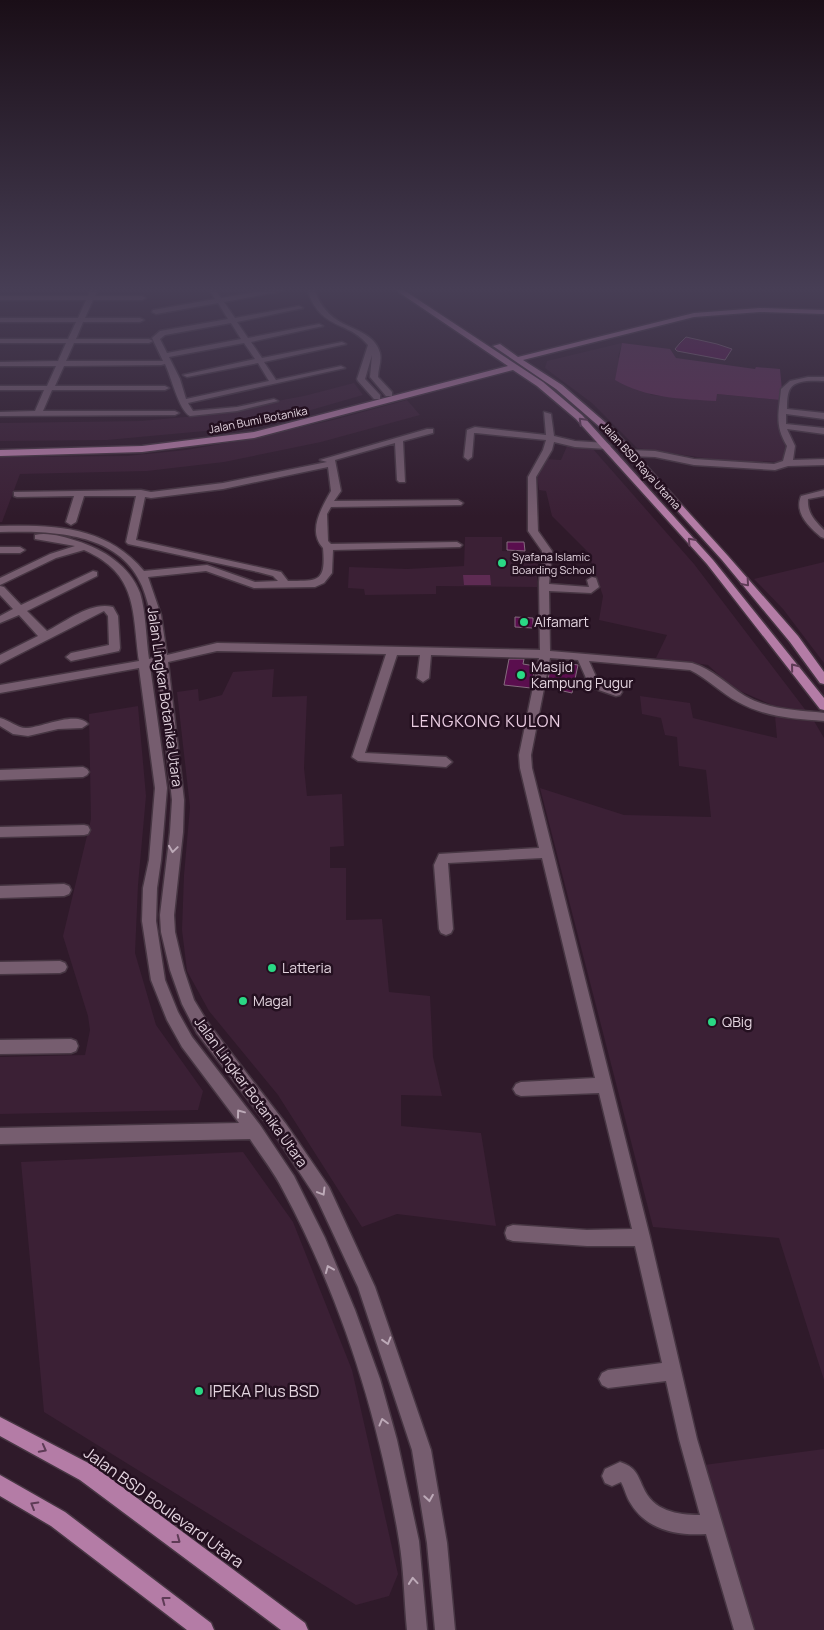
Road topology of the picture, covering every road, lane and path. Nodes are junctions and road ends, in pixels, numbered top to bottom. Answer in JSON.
{"nodes":[{"id":1,"x":59,"y":365,"type":"edge"},
{"id":2,"x":170,"y":365,"type":"edge"},
{"id":3,"x":240,"y":365,"type":"edge"},
{"id":4,"x":264,"y":365,"type":"edge"},
{"id":5,"x":366,"y":365,"type":"edge"},
{"id":6,"x":375,"y":365,"type":"edge"},
{"id":7,"x":508,"y":365,"type":"edge"},
{"id":8,"x":509,"y":365,"type":"edge"},
{"id":9,"x":518,"y":365,"type":"edge"},
{"id":10,"x":519,"y":365,"type":"edge"},
{"id":11,"x":341,"y":368,"type":"dead end"},
{"id":12,"x":187,"y":375,"type":"dead end"},
{"id":13,"x":824,"y":379,"type":"edge"},
{"id":14,"x":274,"y":382,"type":"junction"},
{"id":15,"x":0,"y":388,"type":"edge"},
{"id":16,"x":49,"y":388,"type":"junction"},
{"id":17,"x":165,"y":388,"type":"dead end"},
{"id":18,"x":389,"y":394,"type":"junction"},
{"id":19,"x":377,"y":397,"type":"junction"},
{"id":20,"x":189,"y":401,"type":"dead end"},
{"id":21,"x":274,"y":401,"type":"dead end"},
{"id":22,"x":783,"y":411,"type":"junction"},
{"id":23,"x":0,"y":414,"type":"edge"},
{"id":24,"x":38,"y":414,"type":"junction"},
{"id":25,"x":175,"y":414,"type":"dead end"},
{"id":26,"x":547,"y":414,"type":"dead end"},
{"id":27,"x":824,"y":416,"type":"edge"},
{"id":28,"x":782,"y":426,"type":"junction"},
{"id":29,"x":430,"y":431,"type":"dead end"},
{"id":30,"x":824,"y":431,"type":"edge"},
{"id":31,"x":252,"y":432,"type":"junction"},
{"id":32,"x":550,"y":438,"type":"junction"},
{"id":33,"x":399,"y":440,"type":"junction"},
{"id":34,"x":0,"y":446,"type":"edge"},
{"id":35,"x":607,"y":446,"type":"junction"},
{"id":36,"x":0,"y":453,"type":"edge"},
{"id":37,"x":630,"y":453,"type":"junction"},
{"id":38,"x":468,"y":457,"type":"dead end"},
{"id":39,"x":331,"y":462,"type":"junction"},
{"id":40,"x":824,"y":462,"type":"edge"},
{"id":41,"x":787,"y":463,"type":"junction"},
{"id":42,"x":402,"y":480,"type":"dead end"},
{"id":43,"x":141,"y":493,"type":"junction"},
{"id":44,"x":824,"y":493,"type":"edge"},
{"id":45,"x":17,"y":494,"type":"dead end"},
{"id":46,"x":80,"y":494,"type":"junction"},
{"id":47,"x":458,"y":503,"type":"dead end"},
{"id":48,"x":328,"y":504,"type":"junction"},
{"id":49,"x":71,"y":522,"type":"dead end"},
{"id":50,"x":0,"y":529,"type":"edge"},
{"id":51,"x":824,"y":535,"type":"edge"},
{"id":52,"x":0,"y":537,"type":"edge"},
{"id":53,"x":53,"y":538,"type":"junction"},
{"id":54,"x":457,"y":545,"type":"dead end"},
{"id":55,"x":84,"y":546,"type":"junction"},
{"id":56,"x":328,"y":547,"type":"junction"},
{"id":57,"x":0,"y":550,"type":"edge"},
{"id":58,"x":20,"y":550,"type":"dead end"},
{"id":59,"x":52,"y":556,"type":"junction"},
{"id":60,"x":725,"y":558,"type":"junction"},
{"id":61,"x":710,"y":562,"type":"junction"},
{"id":62,"x":93,"y":574,"type":"dead end"},
{"id":63,"x":143,"y":578,"type":"junction"},
{"id":64,"x":592,"y":580,"type":"dead end"},
{"id":65,"x":0,"y":582,"type":"edge"},
{"id":66,"x":286,"y":585,"type":"junction"},
{"id":67,"x":544,"y":587,"type":"junction"},
{"id":68,"x":0,"y":589,"type":"edge"},
{"id":69,"x":20,"y":610,"type":"junction"},
{"id":70,"x":0,"y":620,"type":"edge"},
{"id":71,"x":45,"y":636,"type":"junction"},
{"id":72,"x":393,"y":650,"type":"junction"},
{"id":73,"x":426,"y":650,"type":"junction"},
{"id":74,"x":545,"y":654,"type":"junction"},
{"id":75,"x":71,"y":657,"type":"dead end"},
{"id":76,"x":582,"y":657,"type":"junction"},
{"id":77,"x":0,"y":660,"type":"edge"},
{"id":78,"x":162,"y":660,"type":"junction"},
{"id":79,"x":146,"y":664,"type":"junction"},
{"id":80,"x":423,"y":678,"type":"dead end"},
{"id":81,"x":824,"y":680,"type":"edge"},
{"id":82,"x":0,"y":689,"type":"edge"},
{"id":83,"x":616,"y":692,"type":"dead end"},
{"id":84,"x":824,"y":706,"type":"edge"},
{"id":85,"x":824,"y":717,"type":"edge"},
{"id":86,"x":0,"y":722,"type":"edge"},
{"id":87,"x":82,"y":724,"type":"dead end"},
{"id":88,"x":446,"y":762,"type":"dead end"},
{"id":89,"x":83,"y":772,"type":"dead end"},
{"id":90,"x":0,"y":775,"type":"edge"},
{"id":91,"x":159,"y":818,"type":"junction"},
{"id":92,"x":178,"y":818,"type":"junction"},
{"id":93,"x":84,"y":830,"type":"dead end"},
{"id":94,"x":0,"y":832,"type":"edge"},
{"id":95,"x":547,"y":853,"type":"junction"},
{"id":96,"x":64,"y":890,"type":"dead end"},
{"id":97,"x":0,"y":892,"type":"edge"},
{"id":98,"x":446,"y":929,"type":"dead end"},
{"id":99,"x":60,"y":967,"type":"dead end"},
{"id":100,"x":0,"y":968,"type":"edge"},
{"id":101,"x":71,"y":1046,"type":"dead end"},
{"id":102,"x":0,"y":1047,"type":"edge"},
{"id":103,"x":605,"y":1085,"type":"junction"},
{"id":104,"x":521,"y":1089,"type":"dead end"},
{"id":105,"x":254,"y":1132,"type":"junction"},
{"id":106,"x":0,"y":1136,"type":"edge"},
{"id":107,"x":513,"y":1234,"type":"dead end"},
{"id":108,"x":642,"y":1238,"type":"junction"},
{"id":109,"x":672,"y":1371,"type":"junction"},
{"id":110,"x":608,"y":1379,"type":"dead end"},
{"id":111,"x":0,"y":1426,"type":"edge"},
{"id":112,"x":612,"y":1476,"type":"dead end"},
{"id":113,"x":0,"y":1485,"type":"edge"},
{"id":114,"x":713,"y":1524,"type":"junction"},
{"id":115,"x":204,"y":1630,"type":"edge"},
{"id":116,"x":298,"y":1630,"type":"edge"},
{"id":117,"x":417,"y":1630,"type":"edge"},
{"id":118,"x":445,"y":1630,"type":"edge"},
{"id":119,"x":744,"y":1630,"type":"edge"}],
"edges":[{"from":1,"to":16,"type":"street"},
{"from":2,"to":21,"type":"street"},
{"from":3,"to":12,"type":"street"},
{"from":4,"to":14,"type":"street"},
{"from":5,"to":19,"type":"street"},
{"from":6,"to":18,"type":"street"},
{"from":7,"to":18,"type":"main road","name":"Jalan Bumi Botanika"},
{"from":8,"to":31,"type":"main road","name":"Jalan Bumi Botanika"},
{"from":35,"to":9,"type":"main road","name":"Jalan BSD Raya Utama","one_way":true},
{"from":10,"to":37,"type":"main road","name":"Jalan BSD Raya Utama"},
{"from":11,"to":14,"type":"street"},
{"from":13,"to":22,"type":"street"},
{"from":14,"to":20,"type":"street"},
{"from":15,"to":16,"type":"street"},
{"from":16,"to":17,"type":"street"},
{"from":16,"to":24,"type":"street"},
{"from":18,"to":19,"type":"main road","name":"Jalan Bumi Botanika"},
{"from":19,"to":31,"type":"main road","name":"Jalan Bumi Botanika"},
{"from":22,"to":27,"type":"street"},
{"from":22,"to":28,"type":"street"},
{"from":23,"to":24,"type":"street"},
{"from":24,"to":25,"type":"street"},
{"from":26,"to":32,"type":"street"},
{"from":28,"to":30,"type":"street"},
{"from":28,"to":41,"type":"street"},
{"from":29,"to":33,"type":"street"},
{"from":31,"to":34,"type":"main road","name":"Jalan Bumi Botanika"},
{"from":31,"to":36,"type":"main road","name":"Jalan Bumi Botanika"},
{"from":32,"to":35,"type":"street"},
{"from":32,"to":38,"type":"street"},
{"from":32,"to":67,"type":"street"},
{"from":33,"to":39,"type":"street"},
{"from":33,"to":42,"type":"street"},
{"from":61,"to":35,"type":"main road","name":"Jalan BSD Raya Utama","one_way":true},
{"from":37,"to":41,"type":"street"},
{"from":37,"to":60,"type":"main road","name":"Jalan BSD Raya Utama"},
{"from":39,"to":43,"type":"street"},
{"from":39,"to":48,"type":"street"},
{"from":40,"to":41,"type":"street"},
{"from":43,"to":46,"type":"street"},
{"from":43,"to":66,"type":"street"},
{"from":44,"to":51,"type":"street"},
{"from":45,"to":46,"type":"street"},
{"from":46,"to":49,"type":"street"},
{"from":47,"to":48,"type":"street"},
{"from":48,"to":56,"type":"street"},
{"from":50,"to":63,"type":"street","name":"Jalan Lingkar Botanika Utara"},
{"from":52,"to":53,"type":"street","name":"Jalan Lingkar Botanika Utara"},
{"from":53,"to":55,"type":"street","name":"Jalan Lingkar Botanika Utara"},
{"from":53,"to":59,"type":"street"},
{"from":54,"to":56,"type":"street"},
{"from":55,"to":59,"type":"street"},
{"from":55,"to":79,"type":"street","name":"Jalan Lingkar Botanika Utara"},
{"from":56,"to":66,"type":"street"},
{"from":57,"to":58,"type":"street"},
{"from":59,"to":65,"type":"street"},
{"from":60,"to":61,"type":"main road"},
{"from":60,"to":81,"type":"main road","name":"Jalan BSD Raya Utama","one_way":true},
{"from":84,"to":61,"type":"main road","name":"Jalan BSD Raya Utama","one_way":true},
{"from":62,"to":69,"type":"street"},
{"from":63,"to":66,"type":"street"},
{"from":63,"to":78,"type":"street","name":"Jalan Lingkar Botanika Utara"},
{"from":64,"to":67,"type":"street"},
{"from":67,"to":74,"type":"street"},
{"from":68,"to":69,"type":"street"},
{"from":69,"to":70,"type":"street"},
{"from":69,"to":71,"type":"street"},
{"from":71,"to":75,"type":"street"},
{"from":71,"to":77,"type":"street"},
{"from":72,"to":73,"type":"street"},
{"from":72,"to":78,"type":"street"},
{"from":72,"to":88,"type":"street"},
{"from":73,"to":74,"type":"street"},
{"from":73,"to":80,"type":"street"},
{"from":74,"to":76,"type":"street"},
{"from":74,"to":95,"type":"street"},
{"from":76,"to":83,"type":"street"},
{"from":76,"to":85,"type":"street"},
{"from":78,"to":79,"type":"street"},
{"from":78,"to":92,"type":"street","name":"Jalan Lingkar Botanika Utara"},
{"from":79,"to":82,"type":"street"},
{"from":79,"to":91,"type":"street","name":"Jalan Lingkar Botanika Utara"},
{"from":86,"to":87,"type":"street"},
{"from":89,"to":90,"type":"street"},
{"from":91,"to":92,"type":"street"},
{"from":105,"to":91,"type":"street","name":"Jalan Lingkar Botanika Utara","one_way":true},
{"from":92,"to":118,"type":"street","name":"Jalan Lingkar Botanika Utara","one_way":true},
{"from":93,"to":94,"type":"street"},
{"from":95,"to":98,"type":"street"},
{"from":95,"to":103,"type":"street"},
{"from":96,"to":97,"type":"street"},
{"from":99,"to":100,"type":"street"},
{"from":101,"to":102,"type":"street"},
{"from":103,"to":104,"type":"street"},
{"from":103,"to":108,"type":"street"},
{"from":105,"to":106,"type":"street"},
{"from":117,"to":105,"type":"street","name":"Jalan Lingkar Botanika Utara","one_way":true},
{"from":107,"to":108,"type":"street"},
{"from":108,"to":109,"type":"street"},
{"from":109,"to":110,"type":"street"},
{"from":109,"to":114,"type":"street"},
{"from":111,"to":116,"type":"main road","name":"Jalan BSD Boulevard Utara","one_way":true},
{"from":112,"to":114,"type":"street"},
{"from":115,"to":113,"type":"main road","one_way":true},
{"from":114,"to":119,"type":"street"}]}
